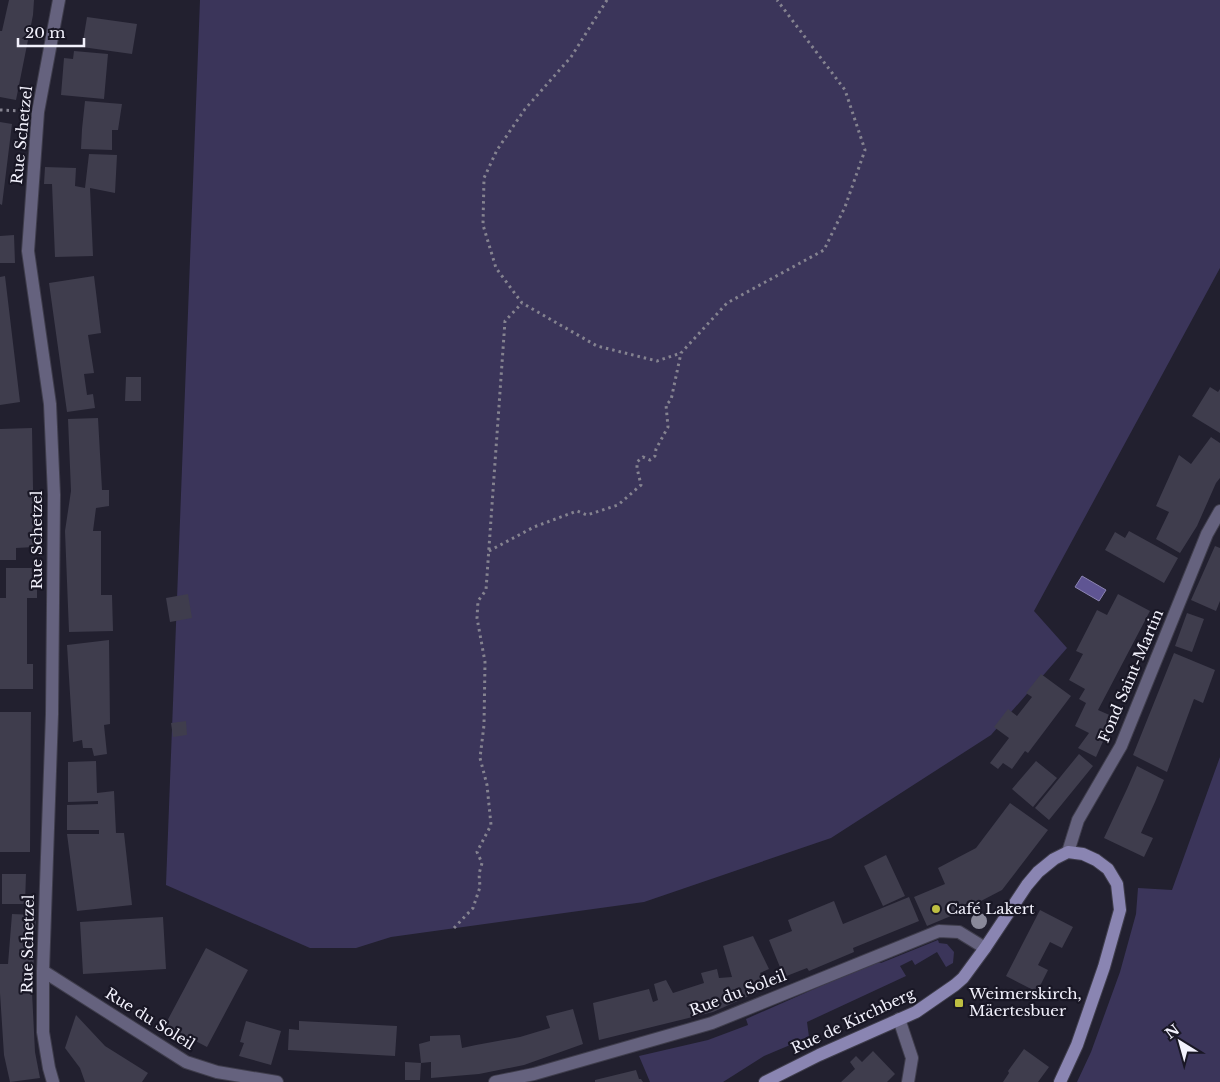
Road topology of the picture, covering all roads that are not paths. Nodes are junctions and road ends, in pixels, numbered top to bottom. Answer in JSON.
{"nodes":[{"id":1,"x":59,"y":0,"type":"edge"},
{"id":2,"x":1220,"y":511,"type":"edge"},
{"id":3,"x":1068,"y":852,"type":"junction"},
{"id":4,"x":985,"y":948,"type":"junction"},
{"id":5,"x":43,"y":971,"type":"junction"},
{"id":6,"x":899,"y":1019,"type":"junction"},
{"id":7,"x":53,"y":1082,"type":"edge"},
{"id":8,"x":277,"y":1082,"type":"edge"},
{"id":9,"x":494,"y":1082,"type":"edge"},
{"id":10,"x":765,"y":1082,"type":"edge"},
{"id":11,"x":908,"y":1082,"type":"edge"},
{"id":12,"x":1060,"y":1082,"type":"edge"}],
"edges":[{"from":1,"to":5,"type":"street","name":"Rue Schetzel"},
{"from":2,"to":3,"type":"street","name":"Fond Saint-Martin"},
{"from":3,"to":4,"type":"main road","name":"Rue de Kirchberg"},
{"from":3,"to":12,"type":"main road"},
{"from":4,"to":6,"type":"main road","name":"Rue de Kirchberg"},
{"from":4,"to":9,"type":"street","name":"Rue du Soleil"},
{"from":5,"to":7,"type":"street","name":"Rue Schetzel"},
{"from":5,"to":8,"type":"street","name":"Rue du Soleil"},
{"from":6,"to":10,"type":"main road","name":"Rue de Kirchberg"},
{"from":6,"to":11,"type":"street"}]}
